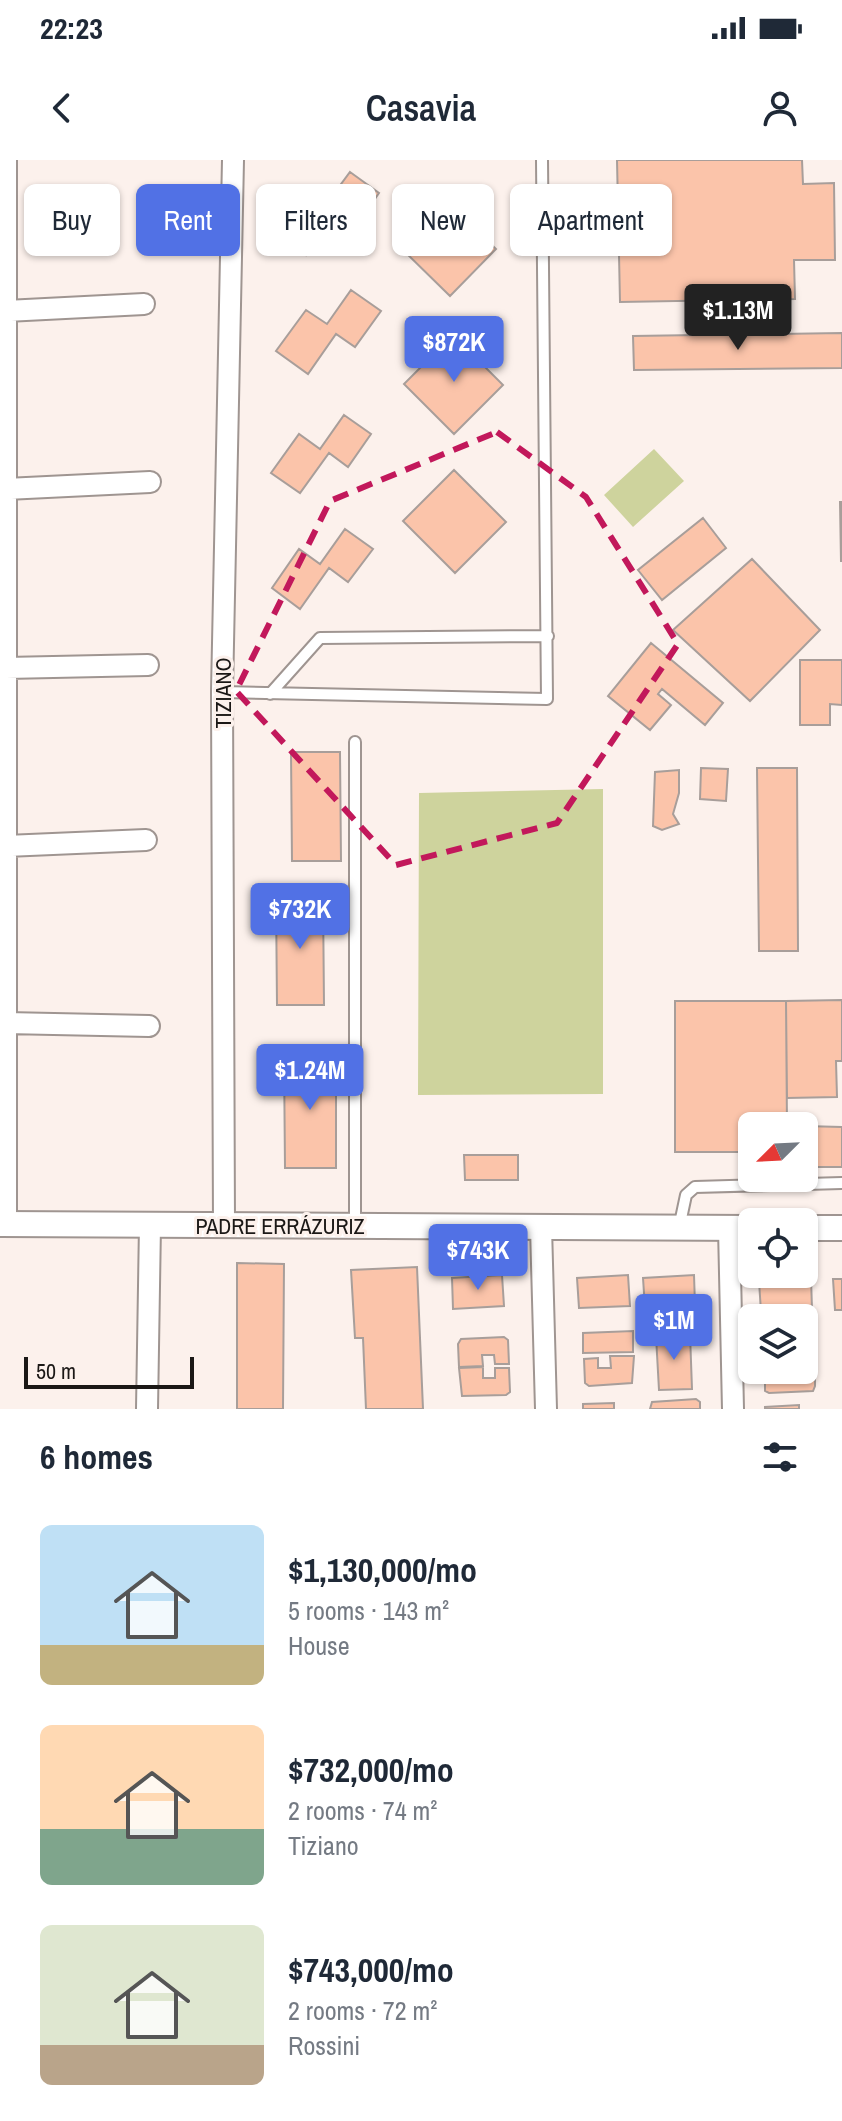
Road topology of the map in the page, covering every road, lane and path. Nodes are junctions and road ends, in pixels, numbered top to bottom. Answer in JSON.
{"nodes":[{"id":1,"x":6,"y":160,"type":"edge"},
{"id":2,"x":233,"y":160,"type":"edge"},
{"id":3,"x":542,"y":160,"type":"edge"},
{"id":4,"x":144,"y":304,"type":"dead end"},
{"id":5,"x":6,"y":311,"type":"junction"},
{"id":6,"x":3,"y":396,"type":"edge"},
{"id":7,"x":150,"y":482,"type":"dead end"},
{"id":8,"x":6,"y":489,"type":"junction"},
{"id":9,"x":3,"y":579,"type":"edge"},
{"id":10,"x":548,"y":636,"type":"junction"},
{"id":11,"x":148,"y":665,"type":"dead end"},
{"id":12,"x":6,"y":668,"type":"junction"},
{"id":13,"x":222,"y":692,"type":"junction"},
{"id":14,"x":270,"y":694,"type":"junction"},
{"id":15,"x":355,"y":742,"type":"dead end"},
{"id":16,"x":3,"y":759,"type":"edge"},
{"id":17,"x":146,"y":840,"type":"dead end"},
{"id":18,"x":6,"y":846,"type":"junction"},
{"id":19,"x":3,"y":934,"type":"edge"},
{"id":20,"x":6,"y":1023,"type":"junction"},
{"id":21,"x":149,"y":1026,"type":"dead end"},
{"id":22,"x":3,"y":1114,"type":"edge"},
{"id":23,"x":842,"y":1183,"type":"edge"},
{"id":24,"x":3,"y":1224,"type":"edge"},
{"id":25,"x":150,"y":1225,"type":"junction"},
{"id":26,"x":224,"y":1225,"type":"junction"},
{"id":27,"x":355,"y":1226,"type":"junction"},
{"id":28,"x":541,"y":1227,"type":"junction"},
{"id":29,"x":679,"y":1228,"type":"junction"},
{"id":30,"x":738,"y":1228,"type":"edge"},
{"id":31,"x":818,"y":1228,"type":"edge"},
{"id":32,"x":842,"y":1228,"type":"edge"},
{"id":33,"x":738,"y":1280,"type":"edge"},
{"id":34,"x":147,"y":1409,"type":"edge"},
{"id":35,"x":546,"y":1409,"type":"edge"},
{"id":36,"x":733,"y":1409,"type":"edge"}],
"edges":[{"from":1,"to":5,"type":"street"},
{"from":2,"to":13,"type":"street","name":"TIZIANO"},
{"from":3,"to":10,"type":"lane"},
{"from":4,"to":5,"type":"street"},
{"from":5,"to":6,"type":"street"},
{"from":6,"to":8,"type":"street"},
{"from":7,"to":8,"type":"street"},
{"from":8,"to":9,"type":"street"},
{"from":9,"to":12,"type":"street"},
{"from":10,"to":14,"type":"lane"},
{"from":10,"to":14,"type":"lane"},
{"from":11,"to":12,"type":"street"},
{"from":12,"to":16,"type":"street"},
{"from":13,"to":14,"type":"lane"},
{"from":13,"to":26,"type":"street","name":"TIZIANO"},
{"from":15,"to":27,"type":"lane"},
{"from":16,"to":18,"type":"street"},
{"from":17,"to":18,"type":"street"},
{"from":18,"to":19,"type":"street"},
{"from":19,"to":20,"type":"street"},
{"from":20,"to":21,"type":"street"},
{"from":20,"to":22,"type":"street"},
{"from":22,"to":24,"type":"street"},
{"from":23,"to":29,"type":"lane"},
{"from":24,"to":25,"type":"street","name":"PADRE ERRÁZURIZ"},
{"from":25,"to":26,"type":"street","name":"PADRE ERRÁZURIZ"},
{"from":25,"to":34,"type":"street"},
{"from":26,"to":27,"type":"street","name":"PADRE ERRÁZURIZ"},
{"from":27,"to":28,"type":"street","name":"PADRE ERRÁZURIZ"},
{"from":28,"to":29,"type":"street","name":"PADRE ERRÁZURIZ"},
{"from":28,"to":35,"type":"street"},
{"from":29,"to":30,"type":"street","name":"PADRE ERRÁZURIZ"},
{"from":31,"to":32,"type":"street"},
{"from":33,"to":36,"type":"street"}]}
